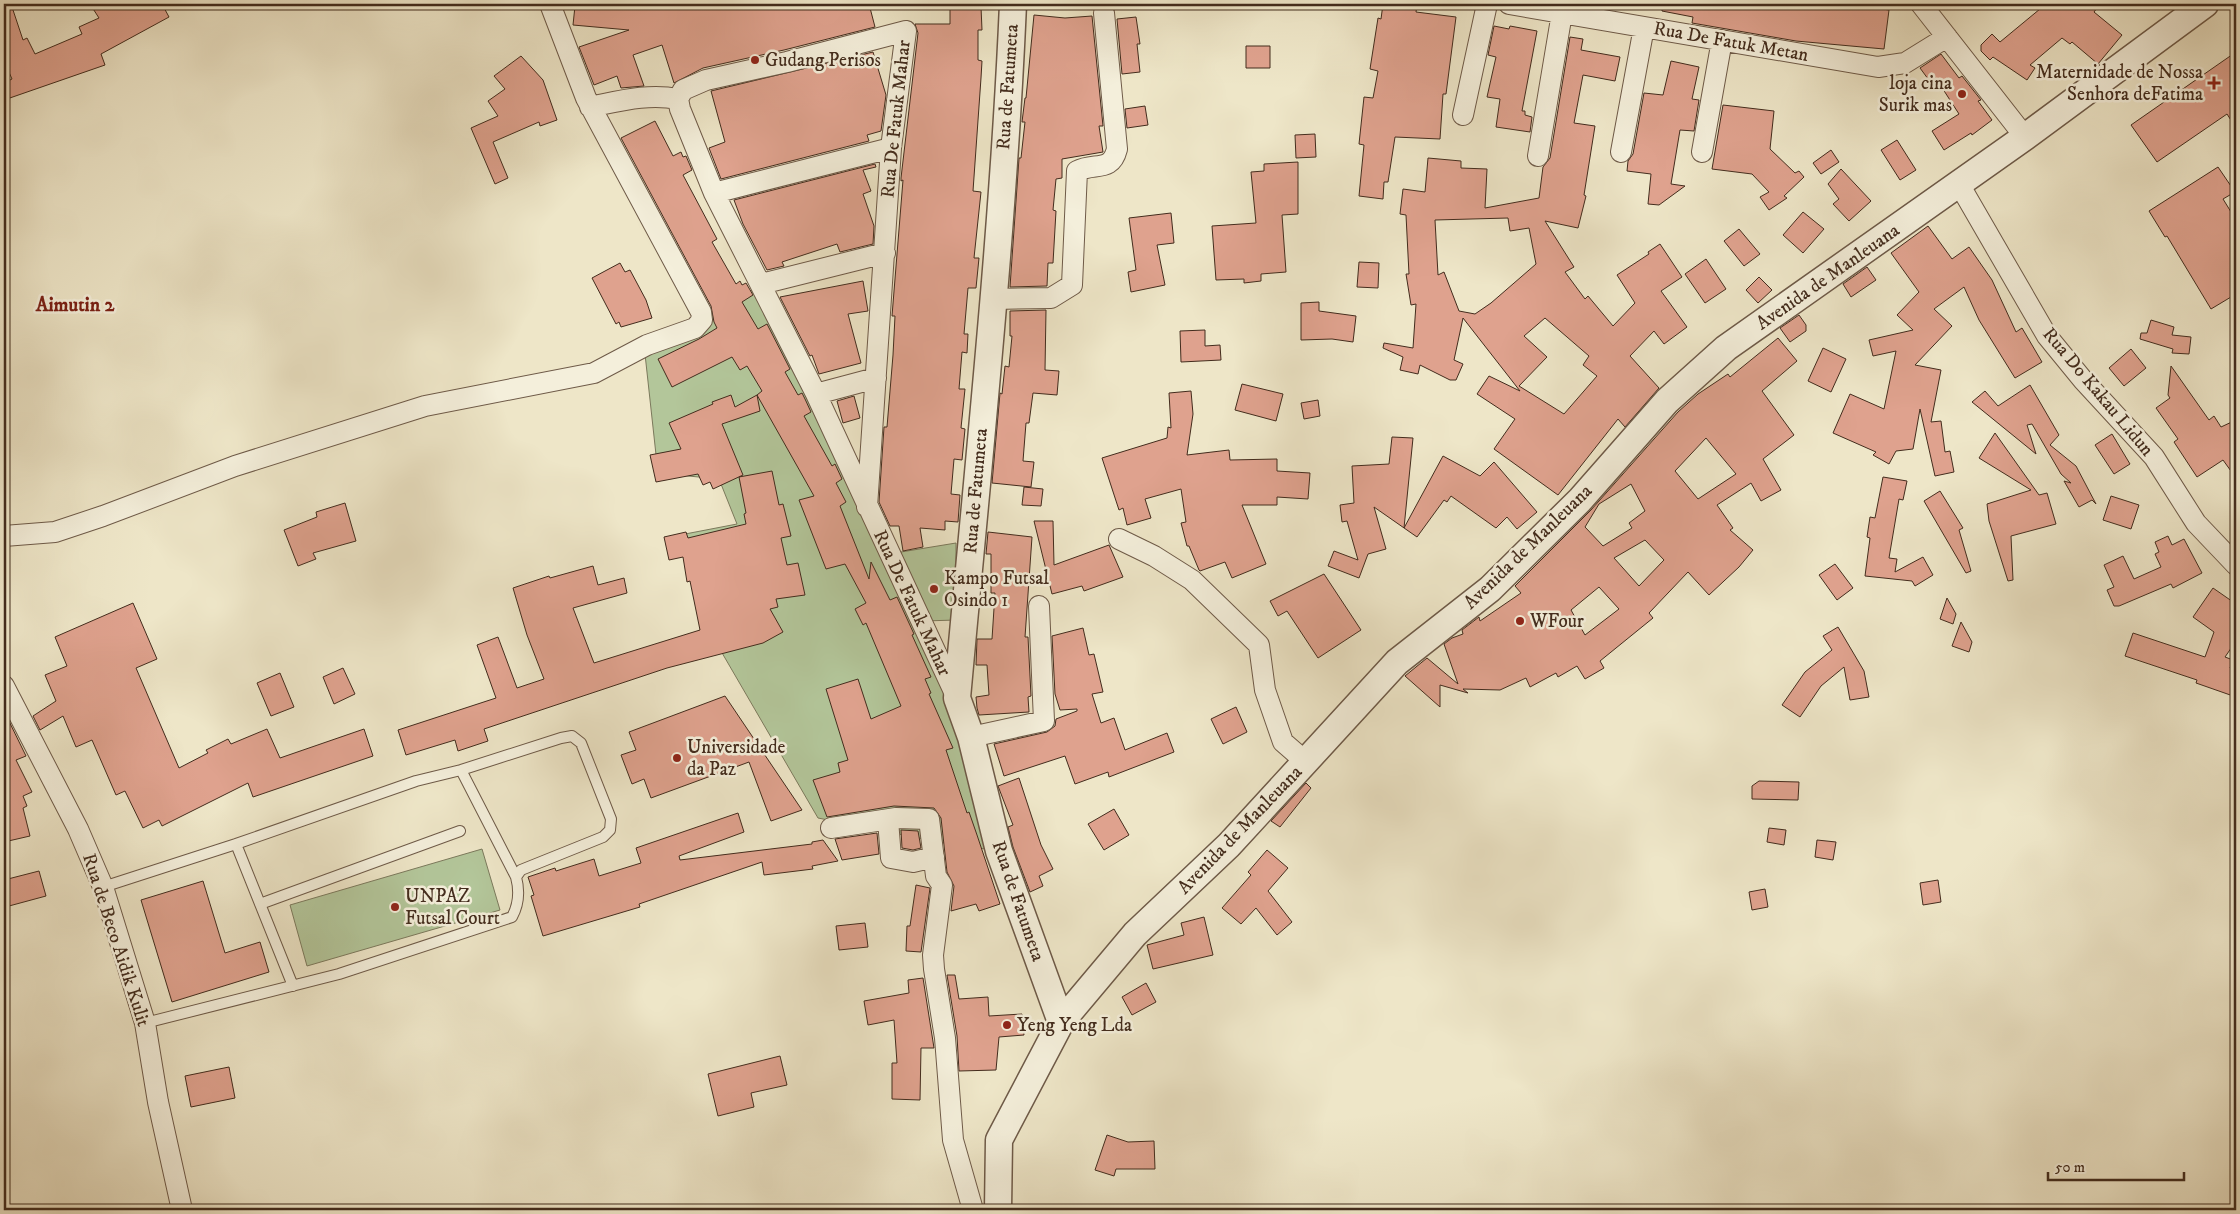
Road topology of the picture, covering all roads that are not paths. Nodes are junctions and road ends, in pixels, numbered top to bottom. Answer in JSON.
{"nodes":[{"id":1,"x":550,"y":4,"type":"edge"},
{"id":2,"x":1013,"y":4,"type":"edge"},
{"id":3,"x":1487,"y":4,"type":"edge"},
{"id":4,"x":1509,"y":4,"type":"edge"},
{"id":5,"x":1921,"y":4,"type":"edge"},
{"id":6,"x":2206,"y":4,"type":"edge"},
{"id":7,"x":1104,"y":13,"type":"dead end"},
{"id":8,"x":1562,"y":13,"type":"junction"},
{"id":9,"x":1644,"y":27,"type":"junction"},
{"id":10,"x":1946,"y":37,"type":"junction"},
{"id":11,"x":1722,"y":40,"type":"junction"},
{"id":12,"x":678,"y":99,"type":"junction"},
{"id":13,"x":590,"y":107,"type":"junction"},
{"id":14,"x":1463,"y":115,"type":"dead end"},
{"id":15,"x":2025,"y":137,"type":"junction"},
{"id":16,"x":891,"y":148,"type":"junction"},
{"id":17,"x":1622,"y":152,"type":"dead end"},
{"id":18,"x":1702,"y":152,"type":"dead end"},
{"id":19,"x":1538,"y":156,"type":"dead end"},
{"id":20,"x":1959,"y":184,"type":"junction"},
{"id":21,"x":714,"y":193,"type":"junction"},
{"id":22,"x":885,"y":253,"type":"junction"},
{"id":23,"x":761,"y":284,"type":"junction"},
{"id":24,"x":992,"y":299,"type":"junction"},
{"id":25,"x":876,"y":378,"type":"junction"},
{"id":26,"x":816,"y":394,"type":"junction"},
{"id":27,"x":867,"y":507,"type":"junction"},
{"id":28,"x":4,"y":536,"type":"edge"},
{"id":29,"x":1119,"y":539,"type":"dead end"},
{"id":30,"x":2236,"y":565,"type":"edge"},
{"id":31,"x":1038,"y":606,"type":"dead end"},
{"id":32,"x":4,"y":686,"type":"edge"},
{"id":33,"x":957,"y":698,"type":"junction"},
{"id":34,"x":971,"y":737,"type":"junction"},
{"id":35,"x":1306,"y":762,"type":"junction"},
{"id":36,"x":461,"y":770,"type":"junction"},
{"id":37,"x":888,"y":820,"type":"junction"},
{"id":38,"x":831,"y":828,"type":"dead end"},
{"id":39,"x":460,"y":831,"type":"dead end"},
{"id":40,"x":236,"y":844,"type":"junction"},
{"id":41,"x":934,"y":856,"type":"junction"},
{"id":42,"x":516,"y":877,"type":"junction"},
{"id":43,"x":103,"y":887,"type":"junction"},
{"id":44,"x":260,"y":904,"type":"junction"},
{"id":45,"x":293,"y":986,"type":"junction"},
{"id":46,"x":1061,"y":1022,"type":"junction"},
{"id":47,"x":145,"y":1024,"type":"junction"},
{"id":48,"x":182,"y":1210,"type":"edge"},
{"id":49,"x":973,"y":1210,"type":"edge"},
{"id":50,"x":998,"y":1210,"type":"edge"}],
"edges":[{"from":1,"to":13,"type":"street"},
{"from":2,"to":24,"type":"street","name":"Rua de Fatumeta"},
{"from":3,"to":14,"type":"street"},
{"from":4,"to":8,"type":"street","name":"Rua De Fatuk Metan"},
{"from":5,"to":10,"type":"street"},
{"from":6,"to":15,"type":"street","name":"Avenida de Manleuana"},
{"from":7,"to":24,"type":"street"},
{"from":8,"to":9,"type":"street","name":"Rua De Fatuk Metan"},
{"from":8,"to":19,"type":"street"},
{"from":9,"to":11,"type":"street","name":"Rua De Fatuk Metan"},
{"from":9,"to":17,"type":"street"},
{"from":10,"to":11,"type":"street","name":"Rua De Fatuk Metan"},
{"from":10,"to":15,"type":"street"},
{"from":11,"to":18,"type":"street"},
{"from":12,"to":13,"type":"street"},
{"from":12,"to":16,"type":"street","name":"Rua De Fatuk Mahar"},
{"from":12,"to":21,"type":"street","name":"Rua De Fatuk Mahar"},
{"from":13,"to":28,"type":"street"},
{"from":15,"to":20,"type":"street","name":"Avenida de Manleuana"},
{"from":16,"to":21,"type":"street"},
{"from":16,"to":22,"type":"street","name":"Rua De Fatuk Mahar"},
{"from":20,"to":30,"type":"street","name":"Rua Do Kakau Lidun"},
{"from":20,"to":35,"type":"street","name":"Avenida de Manleuana"},
{"from":21,"to":23,"type":"street","name":"Rua De Fatuk Mahar"},
{"from":22,"to":23,"type":"street"},
{"from":22,"to":25,"type":"street","name":"Rua De Fatuk Mahar"},
{"from":23,"to":26,"type":"street","name":"Rua De Fatuk Mahar"},
{"from":24,"to":33,"type":"street","name":"Rua de Fatumeta"},
{"from":25,"to":26,"type":"street"},
{"from":25,"to":27,"type":"street","name":"Rua De Fatuk Mahar"},
{"from":26,"to":27,"type":"street","name":"Rua De Fatuk Mahar"},
{"from":27,"to":33,"type":"street","name":"Rua De Fatuk Mahar"},
{"from":29,"to":35,"type":"street"},
{"from":31,"to":34,"type":"street"},
{"from":32,"to":43,"type":"street","name":"Rua de Beco Aidik Kulit"},
{"from":33,"to":34,"type":"street","name":"Rua de Fatumeta"},
{"from":34,"to":46,"type":"street","name":"Rua de Fatumeta"},
{"from":35,"to":46,"type":"street","name":"Avenida de Manleuana"},
{"from":36,"to":40,"type":"lane"},
{"from":36,"to":42,"type":"lane"},
{"from":36,"to":42,"type":"lane"},
{"from":37,"to":38,"type":"street"},
{"from":37,"to":41,"type":"street"},
{"from":37,"to":41,"type":"street"},
{"from":39,"to":44,"type":"lane"},
{"from":40,"to":43,"type":"lane"},
{"from":40,"to":44,"type":"lane"},
{"from":41,"to":49,"type":"street"},
{"from":42,"to":45,"type":"lane"},
{"from":43,"to":47,"type":"street","name":"Rua de Beco Aidik Kulit"},
{"from":44,"to":45,"type":"lane"},
{"from":45,"to":47,"type":"lane"},
{"from":46,"to":50,"type":"street","name":"Avenida de Manleuana"},
{"from":47,"to":48,"type":"street","name":"Rua de Beco Aidik Kulit"}]}
